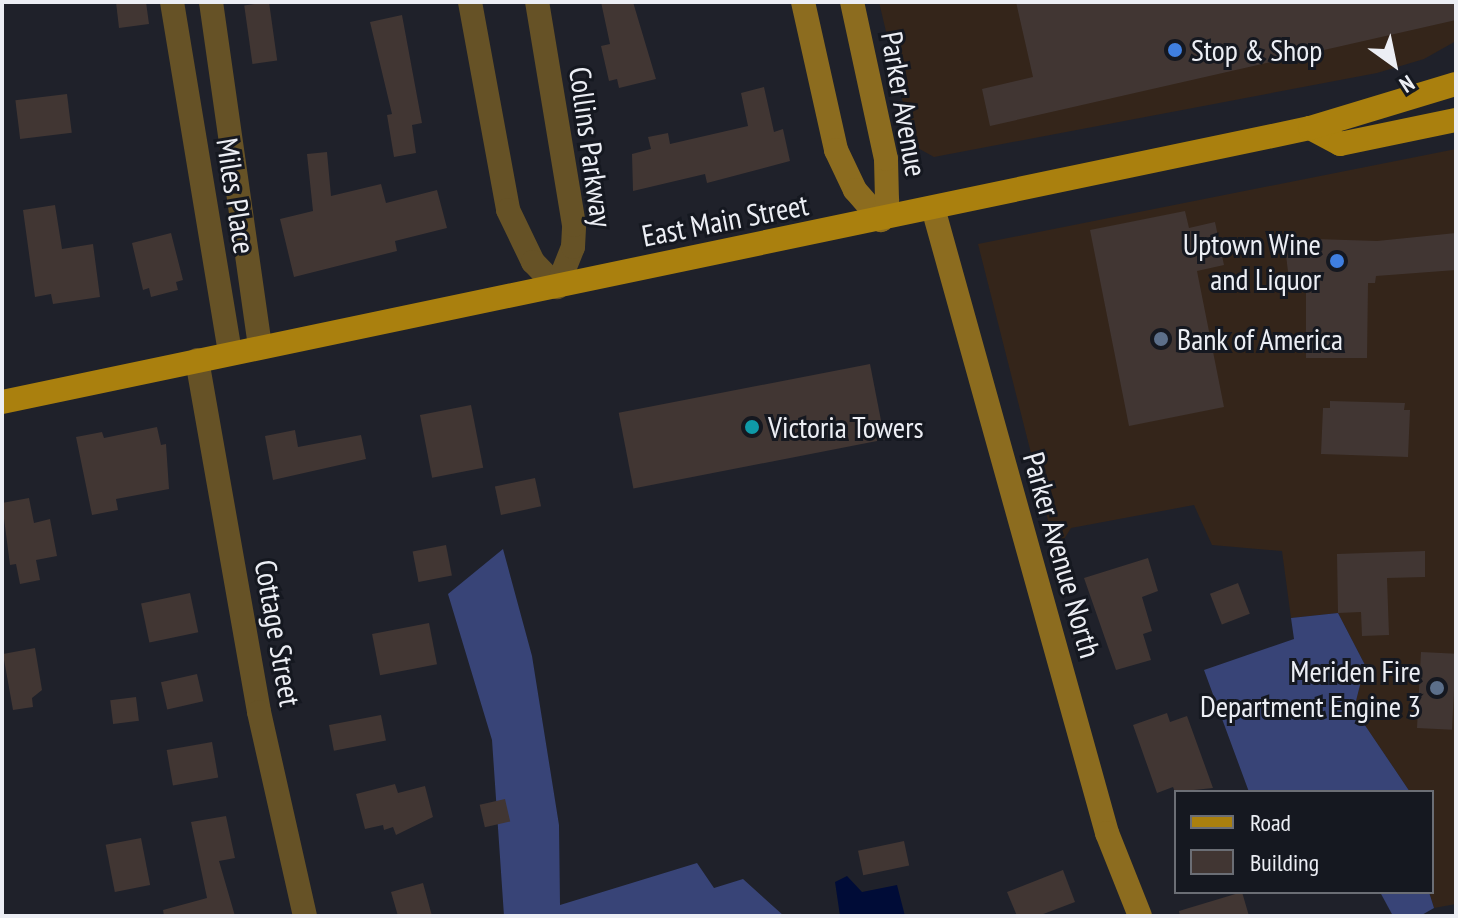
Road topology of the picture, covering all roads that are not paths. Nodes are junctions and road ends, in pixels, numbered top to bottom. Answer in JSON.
{"nodes":[{"id":1,"x":172,"y":2,"type":"edge"},
{"id":2,"x":211,"y":2,"type":"edge"},
{"id":3,"x":537,"y":2,"type":"edge"},
{"id":4,"x":803,"y":2,"type":"edge"},
{"id":5,"x":852,"y":2,"type":"edge"},
{"id":6,"x":476,"y":3,"type":"edge"},
{"id":7,"x":217,"y":41,"type":"junction"},
{"id":8,"x":180,"y":49,"type":"junction"},
{"id":9,"x":1456,"y":84,"type":"edge"},
{"id":10,"x":1456,"y":120,"type":"edge"},
{"id":11,"x":1310,"y":128,"type":"junction"},
{"id":12,"x":933,"y":208,"type":"junction"},
{"id":13,"x":881,"y":220,"type":"junction"},
{"id":14,"x":557,"y":287,"type":"junction"},
{"id":15,"x":260,"y":346,"type":"junction"},
{"id":16,"x":230,"y":353,"type":"junction"},
{"id":17,"x":197,"y":360,"type":"junction"},
{"id":18,"x":2,"y":402,"type":"edge"},
{"id":19,"x":305,"y":916,"type":"edge"},
{"id":20,"x":1140,"y":916,"type":"edge"}],
"edges":[{"from":1,"to":8,"type":"street","name":"Miles Place"},
{"from":2,"to":7,"type":"street","name":"Miles Place"},
{"from":3,"to":14,"type":"street","name":"Collins Parkway"},
{"from":4,"to":13,"type":"street","name":"Parker Avenue"},
{"from":5,"to":13,"type":"street","name":"Parker Avenue"},
{"from":6,"to":14,"type":"street"},
{"from":7,"to":8,"type":"street"},
{"from":7,"to":15,"type":"street","name":"Miles Place"},
{"from":8,"to":16,"type":"street","name":"Miles Place"},
{"from":9,"to":11,"type":"main road","name":"East Main Street"},
{"from":10,"to":11,"type":"main road"},
{"from":11,"to":12,"type":"main road","name":"East Main Street"},
{"from":12,"to":13,"type":"main road","name":"East Main Street"},
{"from":12,"to":20,"type":"street","name":"Parker Avenue North"},
{"from":13,"to":14,"type":"main road","name":"East Main Street"},
{"from":14,"to":15,"type":"main road","name":"East Main Street"},
{"from":15,"to":16,"type":"main road","name":"East Main Street"},
{"from":16,"to":17,"type":"main road","name":"East Main Street"},
{"from":17,"to":18,"type":"main road","name":"East Main Street"},
{"from":17,"to":19,"type":"street","name":"Cottage Street"}]}
